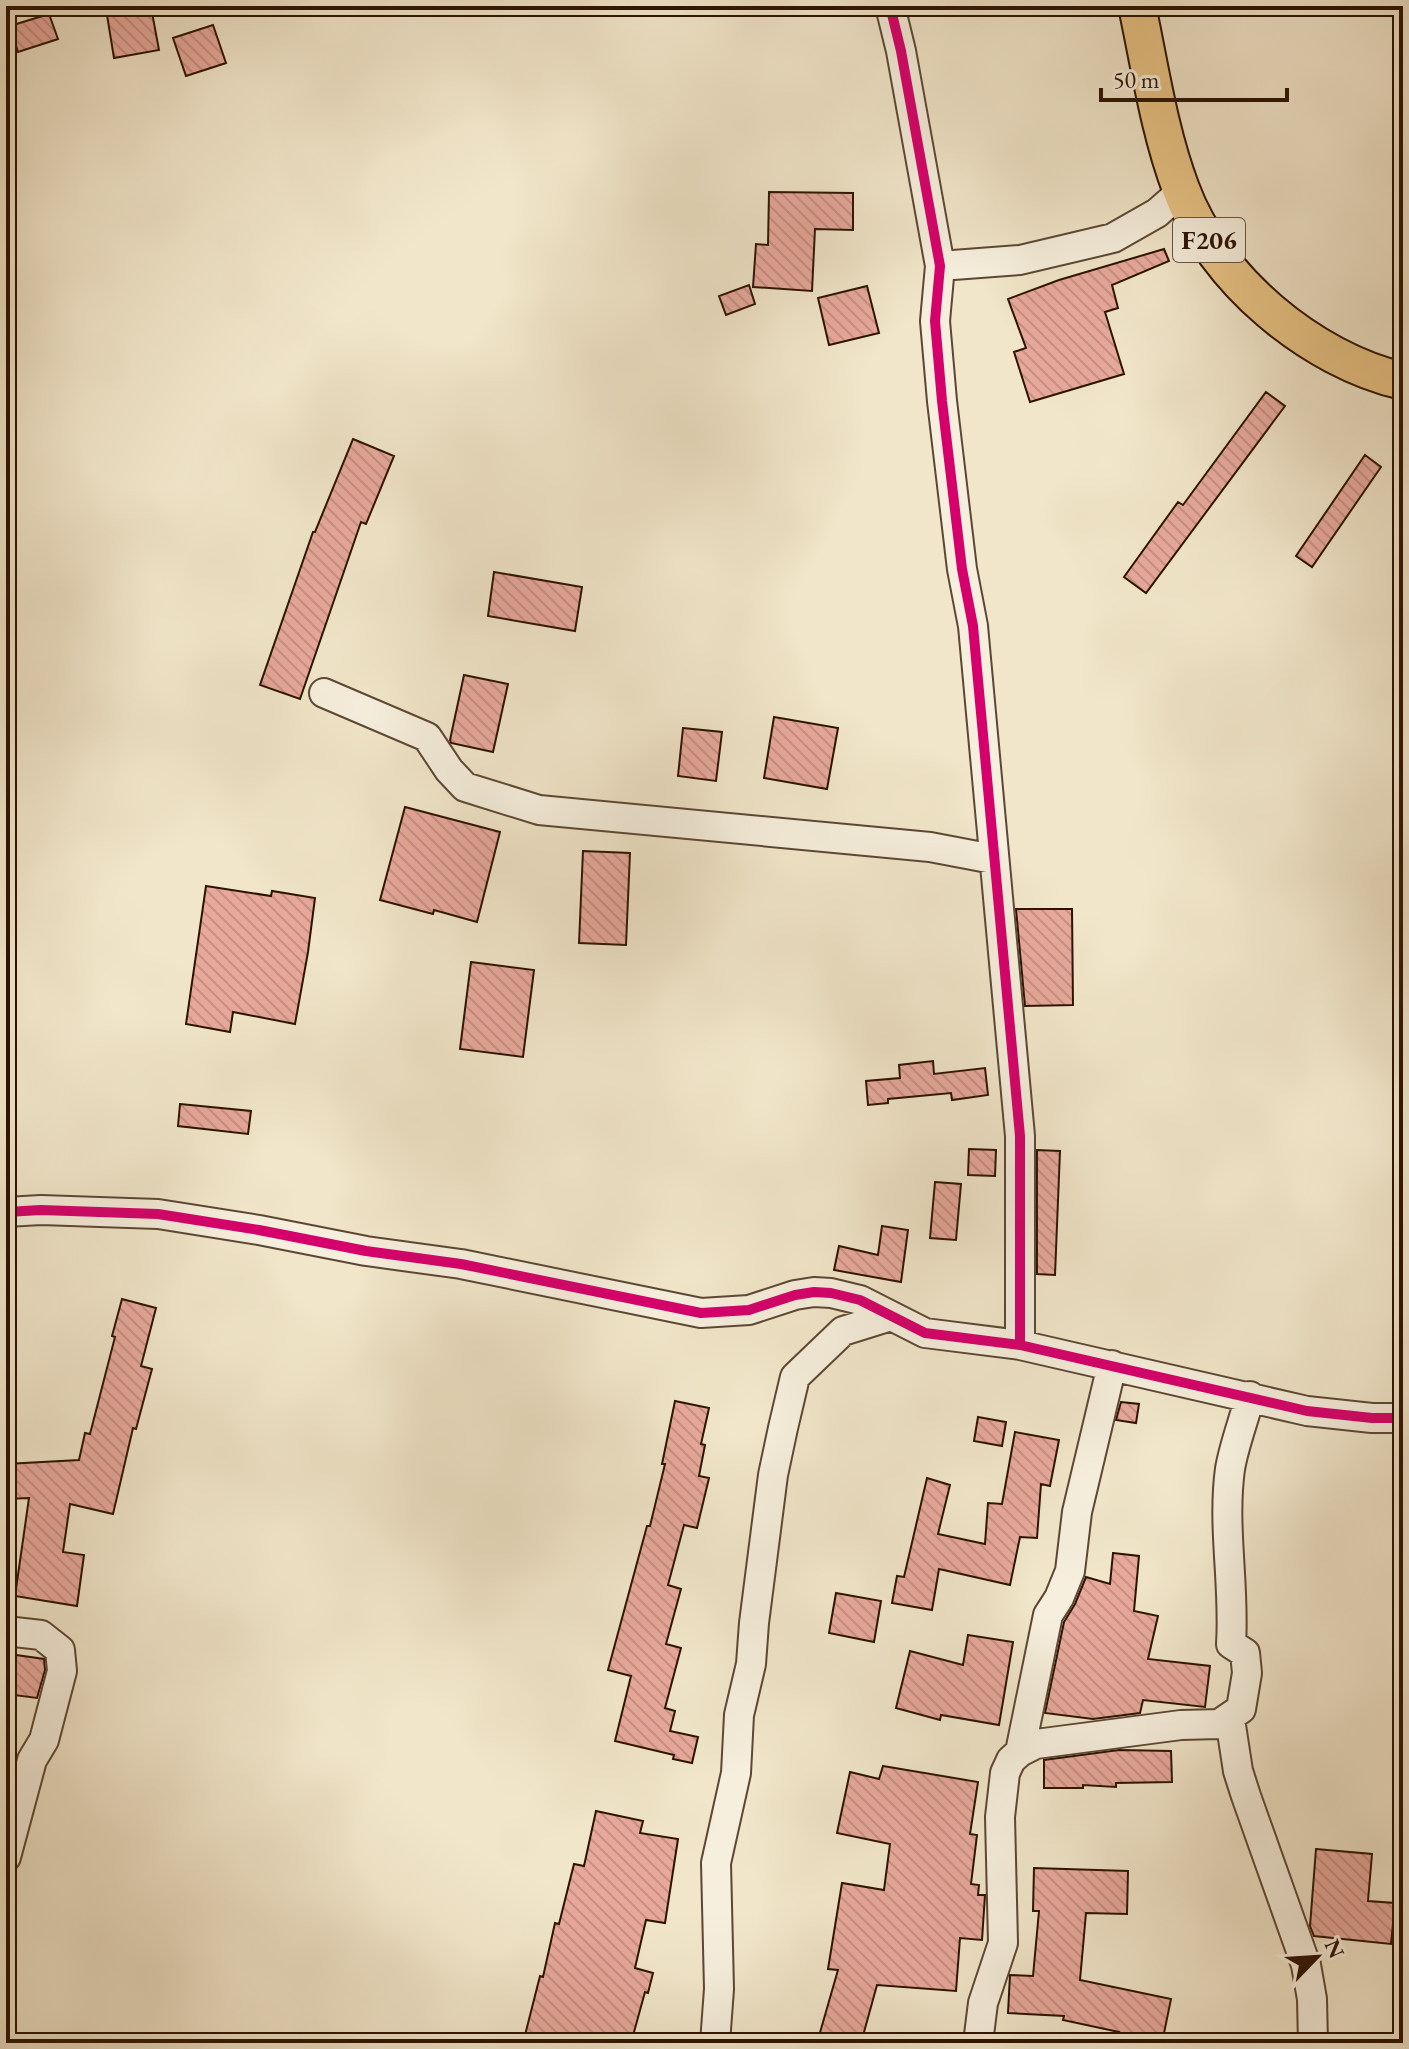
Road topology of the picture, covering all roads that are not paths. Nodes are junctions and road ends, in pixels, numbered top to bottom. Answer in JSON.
{"nodes":[{"id":1,"x":890,"y":6,"type":"edge"},
{"id":2,"x":1137,"y":6,"type":"edge"},
{"id":3,"x":1182,"y":191,"type":"junction"},
{"id":4,"x":940,"y":266,"type":"junction"},
{"id":5,"x":1403,"y":381,"type":"edge"},
{"id":6,"x":324,"y":693,"type":"dead end"},
{"id":7,"x":993,"y":859,"type":"junction"},
{"id":8,"x":6,"y":1212,"type":"edge"},
{"id":9,"x":891,"y":1316,"type":"junction"},
{"id":10,"x":1020,"y":1345,"type":"junction"},
{"id":11,"x":1112,"y":1365,"type":"junction"},
{"id":12,"x":1250,"y":1396,"type":"junction"},
{"id":13,"x":1403,"y":1418,"type":"edge"},
{"id":14,"x":6,"y":1631,"type":"edge"},
{"id":15,"x":1230,"y":1719,"type":"junction"},
{"id":16,"x":1020,"y":1752,"type":"junction"},
{"id":17,"x":6,"y":1857,"type":"edge"},
{"id":18,"x":715,"y":2043,"type":"edge"},
{"id":19,"x":978,"y":2043,"type":"edge"},
{"id":20,"x":1313,"y":2043,"type":"edge"}],
"edges":[{"from":1,"to":4,"type":"street"},
{"from":2,"to":3,"type":"main road","number":"F206"},
{"from":3,"to":4,"type":"street"},
{"from":3,"to":5,"type":"main road","number":"F206"},
{"from":4,"to":7,"type":"street"},
{"from":6,"to":7,"type":"street"},
{"from":7,"to":10,"type":"street"},
{"from":8,"to":9,"type":"street"},
{"from":9,"to":10,"type":"street"},
{"from":9,"to":18,"type":"street"},
{"from":10,"to":11,"type":"street"},
{"from":11,"to":12,"type":"street"},
{"from":11,"to":16,"type":"street"},
{"from":12,"to":13,"type":"street"},
{"from":12,"to":15,"type":"street"},
{"from":14,"to":17,"type":"street"},
{"from":15,"to":16,"type":"street"},
{"from":15,"to":20,"type":"street"},
{"from":16,"to":19,"type":"street"}]}
